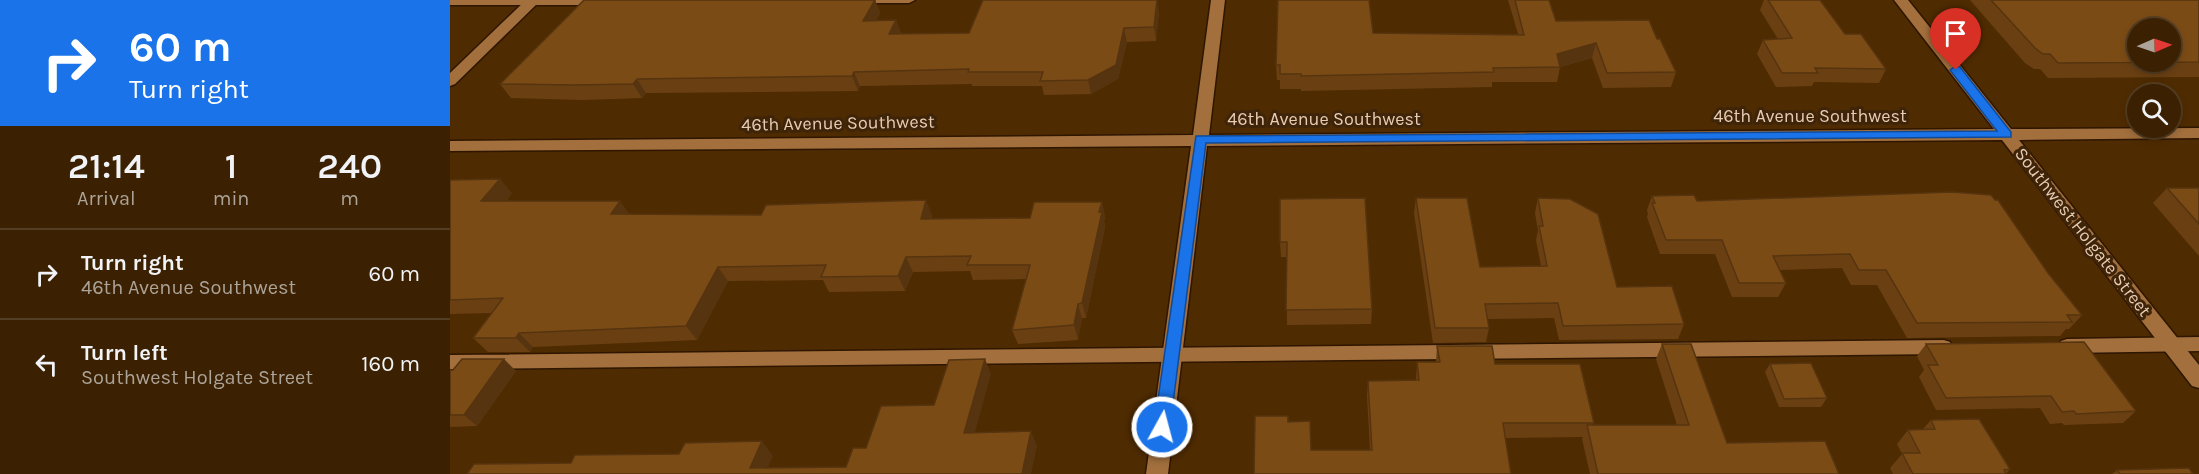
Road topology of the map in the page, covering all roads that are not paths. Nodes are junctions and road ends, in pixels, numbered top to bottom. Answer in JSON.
{"nodes":[{"id":1,"x":839,"y":0,"type":"edge"},
{"id":2,"x":909,"y":0,"type":"edge"},
{"id":3,"x":1218,"y":0,"type":"edge"},
{"id":4,"x":1901,"y":0,"type":"edge"},
{"id":5,"x":533,"y":1,"type":"edge"},
{"id":6,"x":450,"y":2,"type":"edge"},
{"id":7,"x":618,"y":2,"type":"edge"},
{"id":8,"x":450,"y":81,"type":"edge"},
{"id":9,"x":2199,"y":133,"type":"edge"},
{"id":10,"x":2006,"y":134,"type":"junction"},
{"id":11,"x":1200,"y":139,"type":"junction"},
{"id":12,"x":450,"y":146,"type":"edge"},
{"id":13,"x":2171,"y":344,"type":"junction"},
{"id":14,"x":2199,"y":344,"type":"edge"},
{"id":15,"x":2052,"y":346,"type":"edge"},
{"id":16,"x":1958,"y":347,"type":"edge"},
{"id":17,"x":1171,"y":356,"type":"junction"},
{"id":18,"x":450,"y":362,"type":"edge"},
{"id":19,"x":2199,"y":380,"type":"edge"},
{"id":20,"x":1157,"y":474,"type":"edge"}],
"edges":[{"from":1,"to":2,"type":"lane"},
{"from":3,"to":11,"type":"street"},
{"from":4,"to":10,"type":"street","name":"Southwest Holgate Street"},
{"from":5,"to":6,"type":"lane"},
{"from":5,"to":7,"type":"lane"},
{"from":5,"to":8,"type":"street"},
{"from":9,"to":10,"type":"street","name":"46th Avenue Southwest"},
{"from":10,"to":11,"type":"street","name":"46th Avenue Southwest"},
{"from":10,"to":13,"type":"street","name":"Southwest Holgate Street"},
{"from":11,"to":12,"type":"street","name":"46th Avenue Southwest"},
{"from":11,"to":17,"type":"street"},
{"from":13,"to":14,"type":"lane"},
{"from":13,"to":15,"type":"lane"},
{"from":13,"to":19,"type":"street","name":"Southwest Holgate Street"},
{"from":16,"to":17,"type":"lane"},
{"from":17,"to":18,"type":"lane"},
{"from":17,"to":20,"type":"street"}]}
